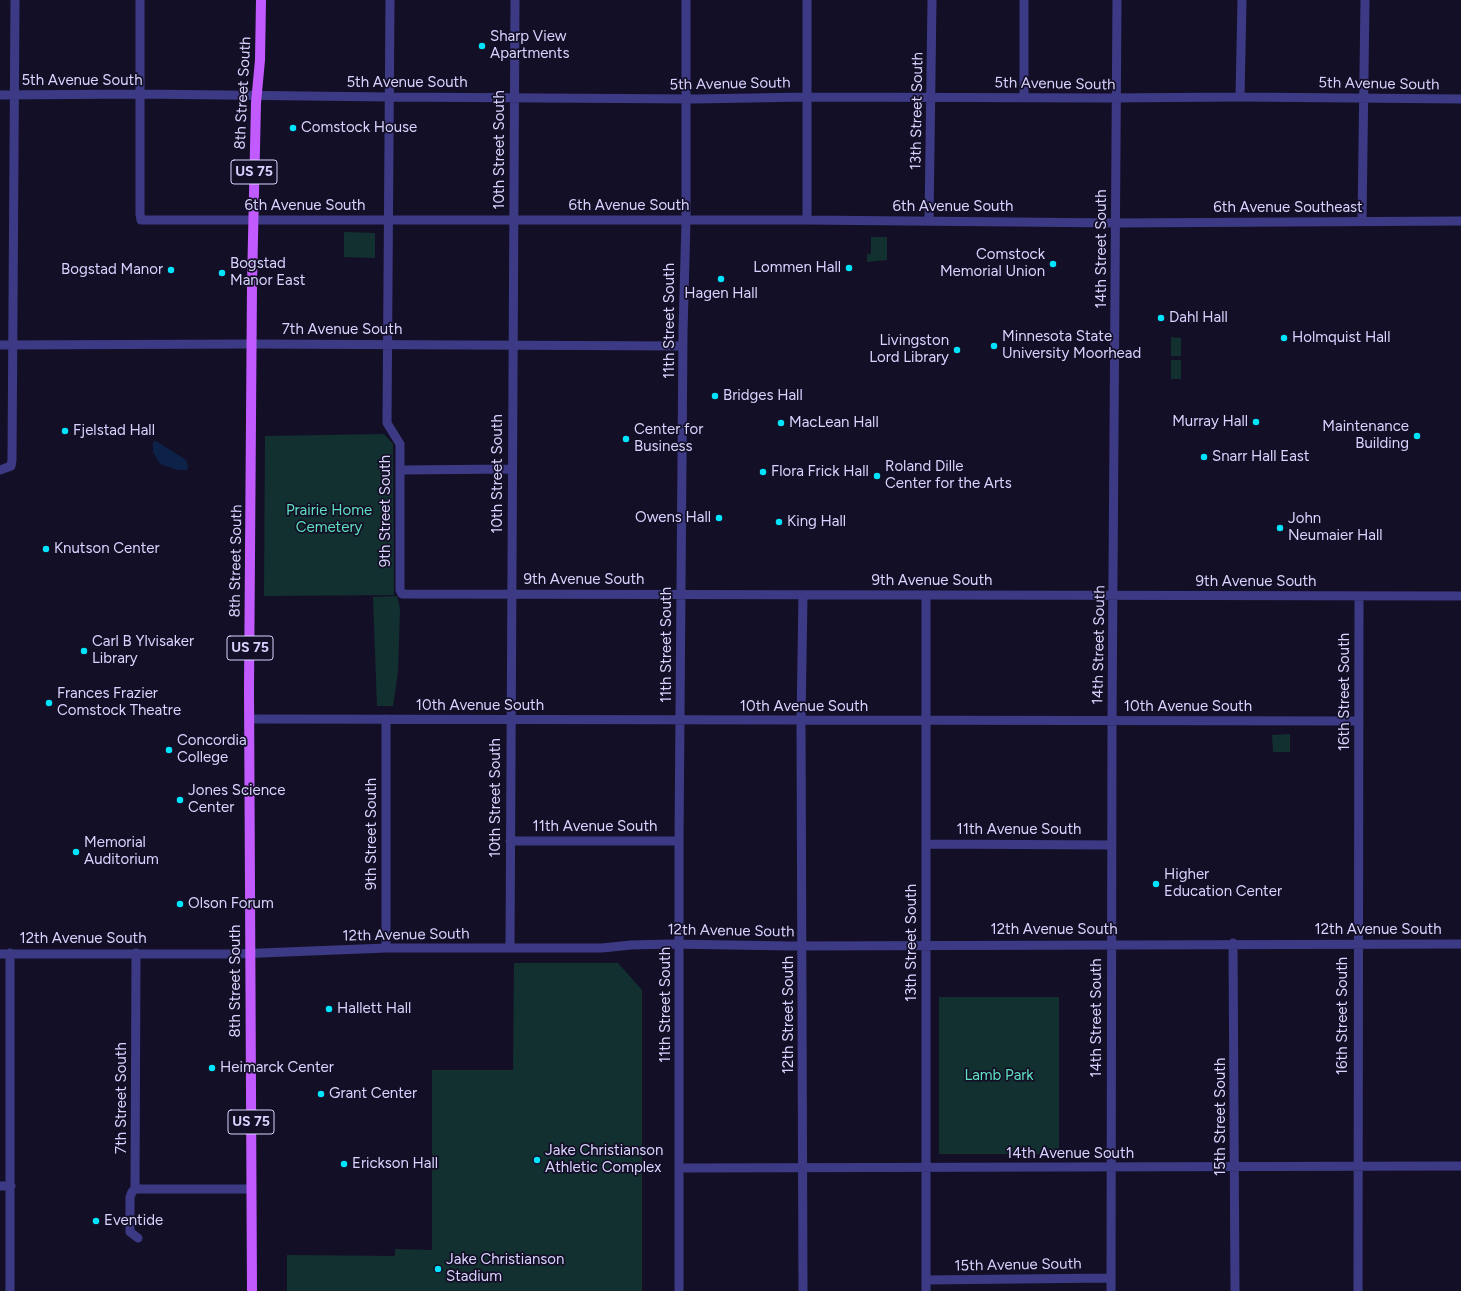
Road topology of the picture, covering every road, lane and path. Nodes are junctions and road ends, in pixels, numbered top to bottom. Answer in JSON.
{"nodes":[{"id":1,"x":14,"y":0,"type":"edge"},
{"id":2,"x":140,"y":0,"type":"edge"},
{"id":3,"x":261,"y":0,"type":"edge"},
{"id":4,"x":390,"y":0,"type":"edge"},
{"id":5,"x":515,"y":0,"type":"edge"},
{"id":6,"x":686,"y":0,"type":"edge"},
{"id":7,"x":807,"y":0,"type":"edge"},
{"id":8,"x":932,"y":0,"type":"edge"},
{"id":9,"x":1024,"y":0,"type":"edge"},
{"id":10,"x":1117,"y":0,"type":"edge"},
{"id":11,"x":1242,"y":0,"type":"edge"},
{"id":12,"x":1365,"y":0,"type":"edge"},
{"id":13,"x":140,"y":94,"type":"junction"},
{"id":14,"x":0,"y":95,"type":"edge"},
{"id":15,"x":14,"y":95,"type":"junction"},
{"id":16,"x":256,"y":95,"type":"junction"},
{"id":17,"x":931,"y":96,"type":"junction"},
{"id":18,"x":807,"y":97,"type":"junction"},
{"id":19,"x":1024,"y":97,"type":"junction"},
{"id":20,"x":1240,"y":97,"type":"junction"},
{"id":21,"x":389,"y":98,"type":"junction"},
{"id":22,"x":514,"y":98,"type":"junction"},
{"id":23,"x":685,"y":98,"type":"junction"},
{"id":24,"x":1117,"y":98,"type":"junction"},
{"id":25,"x":1363,"y":98,"type":"junction"},
{"id":26,"x":1461,"y":99,"type":"edge"},
{"id":27,"x":253,"y":220,"type":"junction"},
{"id":28,"x":389,"y":220,"type":"junction"},
{"id":29,"x":514,"y":220,"type":"junction"},
{"id":30,"x":686,"y":220,"type":"junction"},
{"id":31,"x":807,"y":220,"type":"junction"},
{"id":32,"x":929,"y":221,"type":"junction"},
{"id":33,"x":1362,"y":221,"type":"junction"},
{"id":34,"x":1461,"y":221,"type":"edge"},
{"id":35,"x":1116,"y":223,"type":"junction"},
{"id":36,"x":252,"y":344,"type":"junction"},
{"id":37,"x":0,"y":345,"type":"edge"},
{"id":38,"x":12,"y":345,"type":"junction"},
{"id":39,"x":386,"y":345,"type":"junction"},
{"id":40,"x":513,"y":346,"type":"junction"},
{"id":41,"x":683,"y":346,"type":"junction"},
{"id":42,"x":512,"y":469,"type":"junction"},
{"id":43,"x":0,"y":470,"type":"edge"},
{"id":44,"x":400,"y":470,"type":"junction"},
{"id":45,"x":402,"y":594,"type":"joint"},
{"id":46,"x":512,"y":594,"type":"junction"},
{"id":47,"x":682,"y":595,"type":"junction"},
{"id":48,"x":803,"y":595,"type":"junction"},
{"id":49,"x":926,"y":595,"type":"junction"},
{"id":50,"x":1113,"y":596,"type":"junction"},
{"id":51,"x":1358,"y":596,"type":"junction"},
{"id":52,"x":1461,"y":596,"type":"edge"},
{"id":53,"x":250,"y":719,"type":"junction"},
{"id":54,"x":386,"y":720,"type":"junction"},
{"id":55,"x":511,"y":720,"type":"junction"},
{"id":56,"x":681,"y":720,"type":"junction"},
{"id":57,"x":801,"y":721,"type":"junction"},
{"id":58,"x":926,"y":721,"type":"junction"},
{"id":59,"x":1112,"y":721,"type":"junction"},
{"id":60,"x":1359,"y":721,"type":"junction"},
{"id":61,"x":680,"y":841,"type":"junction"},
{"id":62,"x":510,"y":842,"type":"junction"},
{"id":63,"x":926,"y":844,"type":"junction"},
{"id":64,"x":1112,"y":845,"type":"junction"},
{"id":65,"x":1233,"y":943,"type":"junction"},
{"id":66,"x":680,"y":944,"type":"junction"},
{"id":67,"x":1111,"y":944,"type":"junction"},
{"id":68,"x":1357,"y":944,"type":"junction"},
{"id":69,"x":1461,"y":944,"type":"edge"},
{"id":70,"x":926,"y":945,"type":"junction"},
{"id":71,"x":802,"y":946,"type":"junction"},
{"id":72,"x":386,"y":948,"type":"junction"},
{"id":73,"x":510,"y":948,"type":"junction"},
{"id":74,"x":251,"y":952,"type":"junction"},
{"id":75,"x":136,"y":953,"type":"junction"},
{"id":76,"x":0,"y":954,"type":"edge"},
{"id":77,"x":10,"y":954,"type":"junction"},
{"id":78,"x":1235,"y":1166,"type":"junction"},
{"id":79,"x":1461,"y":1166,"type":"edge"},
{"id":80,"x":1357,"y":1167,"type":"junction"},
{"id":81,"x":680,"y":1168,"type":"junction"},
{"id":82,"x":926,"y":1168,"type":"junction"},
{"id":83,"x":1112,"y":1168,"type":"junction"},
{"id":84,"x":803,"y":1169,"type":"junction"},
{"id":85,"x":0,"y":1186,"type":"edge"},
{"id":86,"x":11,"y":1186,"type":"junction"},
{"id":87,"x":135,"y":1189,"type":"junction"},
{"id":88,"x":251,"y":1189,"type":"junction"},
{"id":89,"x":138,"y":1238,"type":"dead end"},
{"id":90,"x":1110,"y":1278,"type":"junction"},
{"id":91,"x":926,"y":1280,"type":"junction"},
{"id":92,"x":10,"y":1291,"type":"edge"},
{"id":93,"x":252,"y":1291,"type":"edge"},
{"id":94,"x":679,"y":1291,"type":"edge"},
{"id":95,"x":802,"y":1291,"type":"edge"},
{"id":96,"x":926,"y":1291,"type":"edge"},
{"id":97,"x":1111,"y":1291,"type":"edge"},
{"id":98,"x":1235,"y":1291,"type":"edge"},
{"id":99,"x":1358,"y":1291,"type":"edge"}],
"edges":[{"from":1,"to":15,"type":"street"},
{"from":2,"to":13,"type":"street"},
{"from":3,"to":16,"type":"main road","name":"8th Street South","number":"US 75"},
{"from":4,"to":21,"type":"street","name":"9th Street South"},
{"from":5,"to":22,"type":"street","name":"10th Street South"},
{"from":6,"to":23,"type":"street","name":"11th Street South"},
{"from":7,"to":18,"type":"street"},
{"from":8,"to":17,"type":"street","name":"13th Street South"},
{"from":9,"to":19,"type":"street"},
{"from":10,"to":24,"type":"street","name":"14th Street South"},
{"from":11,"to":20,"type":"street"},
{"from":12,"to":25,"type":"street"},
{"from":13,"to":15,"type":"street","name":"5th Avenue South"},
{"from":13,"to":16,"type":"street","name":"5th Avenue South"},
{"from":13,"to":27,"type":"street","name":"6th Avenue South"},
{"from":14,"to":15,"type":"street","name":"5th Avenue South"},
{"from":15,"to":38,"type":"street"},
{"from":16,"to":21,"type":"street","name":"5th Avenue South"},
{"from":16,"to":27,"type":"main road","name":"8th Street South","number":"US 75"},
{"from":17,"to":18,"type":"street","name":"5th Avenue South"},
{"from":17,"to":19,"type":"street","name":"5th Avenue South"},
{"from":17,"to":32,"type":"street","name":"13th Street South"},
{"from":18,"to":23,"type":"street","name":"5th Avenue South"},
{"from":18,"to":31,"type":"street"},
{"from":19,"to":24,"type":"street","name":"5th Avenue South"},
{"from":20,"to":24,"type":"street","name":"5th Avenue South"},
{"from":20,"to":25,"type":"street","name":"5th Avenue South"},
{"from":21,"to":22,"type":"street","name":"5th Avenue South"},
{"from":21,"to":28,"type":"street","name":"9th Street South"},
{"from":22,"to":23,"type":"street","name":"5th Avenue South"},
{"from":22,"to":29,"type":"street","name":"10th Street South"},
{"from":23,"to":30,"type":"street","name":"11th Street South"},
{"from":24,"to":35,"type":"street","name":"14th Street South"},
{"from":25,"to":26,"type":"street","name":"5th Avenue South"},
{"from":25,"to":33,"type":"street"},
{"from":27,"to":28,"type":"street","name":"6th Avenue South"},
{"from":27,"to":36,"type":"main road","name":"8th Street South","number":"US 75"},
{"from":28,"to":29,"type":"street","name":"6th Avenue South"},
{"from":28,"to":39,"type":"street","name":"9th Street South"},
{"from":29,"to":30,"type":"street","name":"6th Avenue South"},
{"from":29,"to":40,"type":"street","name":"10th Street South"},
{"from":30,"to":31,"type":"street","name":"6th Avenue South"},
{"from":30,"to":41,"type":"street","name":"11th Street South"},
{"from":31,"to":32,"type":"street","name":"6th Avenue South"},
{"from":32,"to":35,"type":"street","name":"6th Avenue South"},
{"from":33,"to":34,"type":"street","name":"6th Avenue Southeast"},
{"from":33,"to":35,"type":"street","name":"6th Avenue Southeast"},
{"from":35,"to":50,"type":"street","name":"14th Street South"},
{"from":36,"to":38,"type":"street","name":"7th Avenue South"},
{"from":36,"to":39,"type":"street","name":"7th Avenue South"},
{"from":36,"to":53,"type":"main road","name":"8th Street South","number":"US 75"},
{"from":37,"to":38,"type":"street","name":"7th Avenue South"},
{"from":38,"to":43,"type":"street"},
{"from":39,"to":40,"type":"street","name":"7th Avenue South"},
{"from":39,"to":44,"type":"street","name":"9th Street South"},
{"from":40,"to":41,"type":"street","name":"7th Avenue South"},
{"from":40,"to":42,"type":"street","name":"10th Street South"},
{"from":41,"to":47,"type":"street","name":"11th Street South"},
{"from":42,"to":44,"type":"street"},
{"from":42,"to":46,"type":"street","name":"10th Street South"},
{"from":44,"to":45,"type":"street","name":"9th Street South"},
{"from":45,"to":46,"type":"street","name":"9th Avenue South"},
{"from":46,"to":47,"type":"street","name":"9th Avenue South"},
{"from":46,"to":55,"type":"street","name":"10th Street South"},
{"from":47,"to":48,"type":"street","name":"9th Avenue South"},
{"from":47,"to":56,"type":"street","name":"11th Street South"},
{"from":48,"to":49,"type":"street","name":"9th Avenue South"},
{"from":48,"to":57,"type":"street","name":"12th Street South"},
{"from":49,"to":50,"type":"street","name":"9th Avenue South"},
{"from":49,"to":58,"type":"street","name":"13th Street South"},
{"from":50,"to":51,"type":"street","name":"9th Avenue South"},
{"from":50,"to":59,"type":"street","name":"14th Street South"},
{"from":51,"to":52,"type":"street","name":"9th Avenue South"},
{"from":51,"to":60,"type":"street","name":"16th Street South"},
{"from":53,"to":54,"type":"street","name":"10th Avenue South"},
{"from":53,"to":74,"type":"main road","name":"8th Street South","number":"US 75"},
{"from":54,"to":55,"type":"street","name":"10th Avenue South"},
{"from":54,"to":72,"type":"street","name":"9th Street South"},
{"from":55,"to":56,"type":"street","name":"10th Avenue South"},
{"from":55,"to":62,"type":"street","name":"10th Street South"},
{"from":56,"to":57,"type":"street","name":"10th Avenue South"},
{"from":56,"to":61,"type":"street","name":"11th Street South"},
{"from":57,"to":58,"type":"street","name":"10th Avenue South"},
{"from":57,"to":71,"type":"street","name":"12th Street South"},
{"from":58,"to":59,"type":"street","name":"10th Avenue South"},
{"from":58,"to":63,"type":"street","name":"13th Street South"},
{"from":59,"to":60,"type":"street","name":"10th Avenue South"},
{"from":59,"to":64,"type":"street","name":"14th Street South"},
{"from":60,"to":68,"type":"street","name":"16th Street South"},
{"from":61,"to":62,"type":"street","name":"11th Avenue South"},
{"from":61,"to":66,"type":"street","name":"11th Street South"},
{"from":62,"to":73,"type":"street","name":"10th Street South"},
{"from":63,"to":64,"type":"street","name":"11th Avenue South"},
{"from":63,"to":70,"type":"street","name":"13th Street South"},
{"from":64,"to":67,"type":"street","name":"14th Street South"},
{"from":65,"to":67,"type":"street","name":"12th Avenue South"},
{"from":65,"to":68,"type":"street","name":"12th Avenue South"},
{"from":65,"to":78,"type":"street","name":"15th Street South"},
{"from":66,"to":71,"type":"street","name":"12th Avenue South"},
{"from":66,"to":73,"type":"street","name":"12th Avenue South"},
{"from":66,"to":81,"type":"street","name":"11th Street South"},
{"from":67,"to":70,"type":"street","name":"12th Avenue South"},
{"from":67,"to":83,"type":"street","name":"14th Street South"},
{"from":68,"to":69,"type":"street","name":"12th Avenue South"},
{"from":68,"to":80,"type":"street","name":"16th Street South"},
{"from":70,"to":71,"type":"street","name":"12th Avenue South"},
{"from":70,"to":82,"type":"street","name":"13th Street South"},
{"from":71,"to":84,"type":"street","name":"12th Street South"},
{"from":72,"to":73,"type":"street","name":"12th Avenue South"},
{"from":72,"to":74,"type":"street","name":"12th Avenue South"},
{"from":74,"to":75,"type":"street","name":"12th Avenue South"},
{"from":74,"to":88,"type":"main road","name":"8th Street South","number":"US 75"},
{"from":75,"to":77,"type":"street","name":"12th Avenue South"},
{"from":75,"to":87,"type":"street","name":"7th Street South"},
{"from":76,"to":77,"type":"street","name":"12th Avenue South"},
{"from":77,"to":86,"type":"street"},
{"from":78,"to":80,"type":"street","name":"14th Avenue South"},
{"from":78,"to":83,"type":"street","name":"14th Avenue South"},
{"from":78,"to":98,"type":"street","name":"15th Street South"},
{"from":79,"to":80,"type":"street","name":"14th Avenue South"},
{"from":80,"to":99,"type":"street","name":"16th Street South"},
{"from":81,"to":84,"type":"street","name":"14th Avenue South"},
{"from":81,"to":94,"type":"street","name":"11th Street South"},
{"from":82,"to":83,"type":"street","name":"14th Avenue South"},
{"from":82,"to":84,"type":"street","name":"14th Avenue South"},
{"from":82,"to":91,"type":"street","name":"13th Street South"},
{"from":83,"to":90,"type":"street","name":"14th Street South"},
{"from":84,"to":95,"type":"street","name":"12th Street South"},
{"from":85,"to":86,"type":"street"},
{"from":86,"to":92,"type":"street"},
{"from":87,"to":88,"type":"street"},
{"from":87,"to":89,"type":"street","name":"7th Street South"},
{"from":88,"to":93,"type":"main road","name":"8th Street South","number":"US 75"},
{"from":90,"to":91,"type":"street","name":"15th Avenue South"},
{"from":90,"to":97,"type":"street","name":"14th Street South"},
{"from":91,"to":96,"type":"street","name":"13th Street South"}]}
